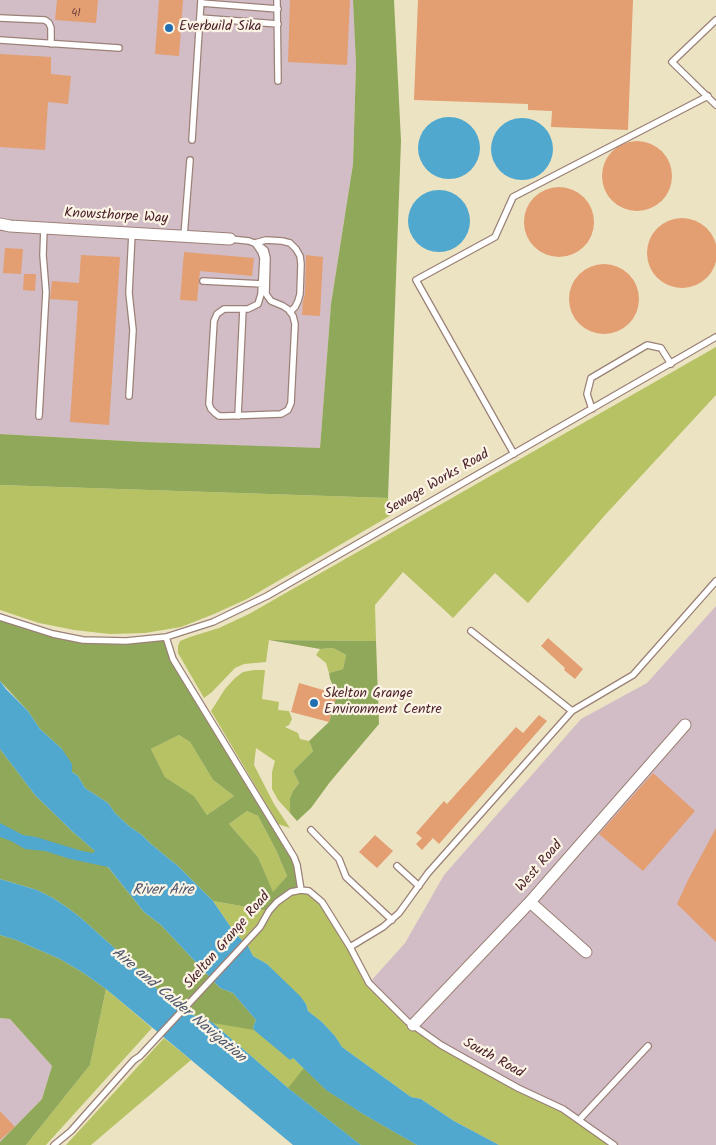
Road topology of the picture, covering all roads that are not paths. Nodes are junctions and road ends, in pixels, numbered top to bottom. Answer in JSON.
{"nodes":[{"id":1,"x":277,"y":0,"type":"edge"},
{"id":2,"x":201,"y":2,"type":"edge"},
{"id":3,"x":278,"y":9,"type":"junction"},
{"id":4,"x":0,"y":18,"type":"edge"},
{"id":5,"x":200,"y":18,"type":"junction"},
{"id":6,"x":716,"y":20,"type":"edge"},
{"id":7,"x":278,"y":24,"type":"junction"},
{"id":8,"x":0,"y":40,"type":"edge"},
{"id":9,"x":51,"y":44,"type":"junction"},
{"id":10,"x":119,"y":48,"type":"dead end"},
{"id":11,"x":278,"y":81,"type":"dead end"},
{"id":12,"x":708,"y":96,"type":"junction"},
{"id":13,"x":716,"y":105,"type":"edge"},
{"id":14,"x":192,"y":140,"type":"dead end"},
{"id":15,"x":190,"y":160,"type":"dead end"},
{"id":16,"x":0,"y":224,"type":"edge"},
{"id":17,"x":44,"y":228,"type":"junction"},
{"id":18,"x":132,"y":233,"type":"junction"},
{"id":19,"x":184,"y":236,"type":"junction"},
{"id":20,"x":230,"y":239,"type":"joint"},
{"id":21,"x":255,"y":243,"type":"junction"},
{"id":22,"x":203,"y":281,"type":"dead end"},
{"id":23,"x":264,"y":284,"type":"junction"},
{"id":24,"x":243,"y":309,"type":"junction"},
{"id":25,"x":290,"y":312,"type":"junction"},
{"id":26,"x":716,"y":338,"type":"edge"},
{"id":27,"x":670,"y":364,"type":"junction"},
{"id":28,"x":129,"y":396,"type":"dead end"},
{"id":29,"x":592,"y":409,"type":"junction"},
{"id":30,"x":39,"y":416,"type":"dead end"},
{"id":31,"x":238,"y":416,"type":"junction"},
{"id":32,"x":514,"y":454,"type":"junction"},
{"id":33,"x":716,"y":581,"type":"edge"},
{"id":34,"x":0,"y":618,"type":"edge"},
{"id":35,"x":471,"y":632,"type":"dead end"},
{"id":36,"x":166,"y":637,"type":"junction"},
{"id":37,"x":572,"y":711,"type":"junction"},
{"id":38,"x":685,"y":724,"type":"dead end"},
{"id":39,"x":311,"y":830,"type":"dead end"},
{"id":40,"x":397,"y":866,"type":"dead end"},
{"id":41,"x":419,"y":886,"type":"junction"},
{"id":42,"x":302,"y":890,"type":"junction"},
{"id":43,"x":530,"y":902,"type":"junction"},
{"id":44,"x":392,"y":920,"type":"junction"},
{"id":45,"x":350,"y":947,"type":"junction"},
{"id":46,"x":586,"y":952,"type":"dead end"},
{"id":47,"x":413,"y":1025,"type":"junction"},
{"id":48,"x":648,"y":1046,"type":"dead end"},
{"id":49,"x":579,"y":1120,"type":"junction"},
{"id":50,"x":54,"y":1145,"type":"edge"},
{"id":51,"x":614,"y":1145,"type":"edge"}],
"edges":[{"from":1,"to":3,"type":"lane"},
{"from":2,"to":3,"type":"lane"},
{"from":2,"to":5,"type":"lane"},
{"from":3,"to":7,"type":"lane"},
{"from":4,"to":9,"type":"lane"},
{"from":5,"to":7,"type":"lane"},
{"from":5,"to":14,"type":"lane"},
{"from":6,"to":12,"type":"lane"},
{"from":7,"to":11,"type":"lane"},
{"from":8,"to":9,"type":"lane"},
{"from":9,"to":10,"type":"lane"},
{"from":12,"to":13,"type":"lane"},
{"from":12,"to":32,"type":"lane"},
{"from":15,"to":19,"type":"lane"},
{"from":16,"to":17,"type":"street","name":"Knowsthorpe Way"},
{"from":17,"to":18,"type":"street","name":"Knowsthorpe Way"},
{"from":17,"to":30,"type":"lane"},
{"from":18,"to":19,"type":"street","name":"Knowsthorpe Way"},
{"from":18,"to":28,"type":"lane"},
{"from":19,"to":20,"type":"street","name":"Knowsthorpe Way"},
{"from":20,"to":21,"type":"lane"},
{"from":21,"to":23,"type":"lane"},
{"from":21,"to":25,"type":"lane"},
{"from":22,"to":23,"type":"lane"},
{"from":23,"to":24,"type":"lane"},
{"from":23,"to":25,"type":"lane"},
{"from":24,"to":31,"type":"lane"},
{"from":24,"to":31,"type":"lane"},
{"from":25,"to":31,"type":"lane"},
{"from":26,"to":27,"type":"lane","name":"Sewage Works Road"},
{"from":27,"to":29,"type":"lane","name":"Sewage Works Road"},
{"from":27,"to":29,"type":"lane"},
{"from":29,"to":32,"type":"lane","name":"Sewage Works Road"},
{"from":32,"to":36,"type":"lane","name":"Sewage Works Road"},
{"from":33,"to":37,"type":"lane"},
{"from":34,"to":36,"type":"lane","name":"Sewage Works Road"},
{"from":35,"to":37,"type":"lane"},
{"from":36,"to":42,"type":"lane"},
{"from":37,"to":41,"type":"lane"},
{"from":38,"to":43,"type":"street","name":"West Road"},
{"from":39,"to":44,"type":"lane"},
{"from":40,"to":41,"type":"lane"},
{"from":41,"to":44,"type":"lane"},
{"from":42,"to":45,"type":"lane"},
{"from":42,"to":50,"type":"lane","name":"Skelton Grange Road"},
{"from":43,"to":46,"type":"street"},
{"from":43,"to":47,"type":"street","name":"West Road"},
{"from":44,"to":45,"type":"lane"},
{"from":45,"to":47,"type":"lane","name":"South Road"},
{"from":47,"to":49,"type":"lane","name":"South Road"},
{"from":48,"to":49,"type":"lane"},
{"from":49,"to":51,"type":"lane","name":"South Road"}]}
